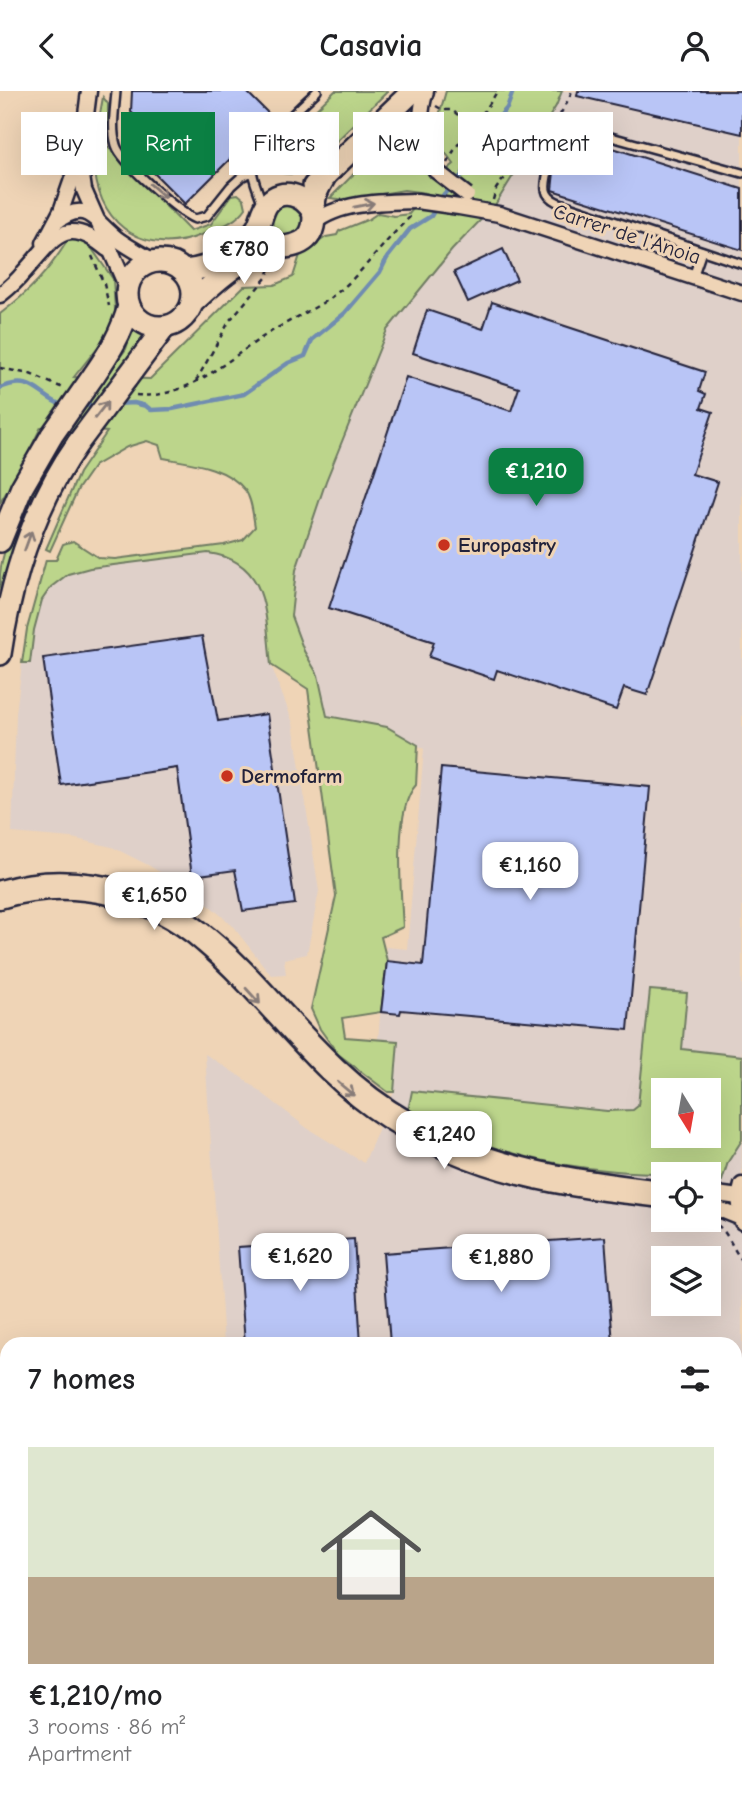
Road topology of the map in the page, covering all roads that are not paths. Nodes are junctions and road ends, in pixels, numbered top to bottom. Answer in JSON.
{"nodes":[{"id":1,"x":89,"y":91,"type":"edge"},
{"id":2,"x":116,"y":91,"type":"edge"},
{"id":3,"x":317,"y":91,"type":"edge"},
{"id":4,"x":413,"y":91,"type":"edge"},
{"id":5,"x":426,"y":91,"type":"edge"},
{"id":6,"x":86,"y":112,"type":"edge"},
{"id":7,"x":297,"y":112,"type":"edge"},
{"id":8,"x":742,"y":173,"type":"edge"},
{"id":9,"x":73,"y":175,"type":"edge"},
{"id":10,"x":83,"y":175,"type":"edge"},
{"id":11,"x":246,"y":175,"type":"edge"},
{"id":12,"x":254,"y":175,"type":"edge"},
{"id":13,"x":324,"y":179,"type":"junction"},
{"id":14,"x":256,"y":181,"type":"junction"},
{"id":15,"x":294,"y":195,"type":"junction"},
{"id":16,"x":463,"y":201,"type":"junction"},
{"id":17,"x":264,"y":210,"type":"junction"},
{"id":18,"x":93,"y":215,"type":"junction"},
{"id":19,"x":314,"y":217,"type":"junction"},
{"id":20,"x":56,"y":222,"type":"junction"},
{"id":21,"x":702,"y":251,"type":"junction"},
{"id":22,"x":111,"y":253,"type":"junction"},
{"id":23,"x":154,"y":261,"type":"junction"},
{"id":24,"x":32,"y":263,"type":"junction"},
{"id":25,"x":742,"y":264,"type":"edge"},
{"id":26,"x":184,"y":271,"type":"junction"},
{"id":27,"x":693,"y":277,"type":"junction"},
{"id":28,"x":742,"y":293,"type":"edge"},
{"id":29,"x":0,"y":295,"type":"edge"},
{"id":30,"x":122,"y":302,"type":"junction"},
{"id":31,"x":193,"y":302,"type":"junction"},
{"id":32,"x":164,"y":328,"type":"junction"},
{"id":33,"x":0,"y":541,"type":"edge"},
{"id":34,"x":0,"y":654,"type":"edge"},
{"id":35,"x":0,"y":888,"type":"edge"},
{"id":36,"x":0,"y":901,"type":"edge"},
{"id":37,"x":651,"y":1187,"type":"edge"},
{"id":38,"x":741,"y":1191,"type":"edge"},
{"id":39,"x":721,"y":1192,"type":"edge"},
{"id":40,"x":651,"y":1199,"type":"edge"},
{"id":41,"x":721,"y":1211,"type":"edge"},
{"id":42,"x":741,"y":1220,"type":"edge"}],
"edges":[{"from":1,"to":6,"type":"street"},
{"from":2,"to":11,"type":"lane","one_way":true},
{"from":3,"to":7,"type":"lane"},
{"from":4,"to":13,"type":"street"},
{"from":5,"to":16,"type":"street","name":"Carrer de l'Anoia","bridge":true},
{"from":8,"to":21,"type":"lane"},
{"from":9,"to":20,"type":"street"},
{"from":10,"to":18,"type":"street"},
{"from":12,"to":14,"type":"lane"},
{"from":13,"to":15,"type":"street"},
{"from":13,"to":19,"type":"street"},
{"from":14,"to":15,"type":"lane"},
{"from":14,"to":17,"type":"lane"},
{"from":15,"to":17,"type":"street"},
{"from":15,"to":19,"type":"street"},
{"from":19,"to":16,"type":"street","name":"Carrer de l'Anoia","one_way":true,"bridge":true},
{"from":16,"to":27,"type":"street","name":"Carrer de l'Anoia"},
{"from":17,"to":26,"type":"street"},
{"from":18,"to":20,"type":"street"},
{"from":18,"to":22,"type":"street"},
{"from":18,"to":23,"type":"street"},
{"from":19,"to":31,"type":"street"},
{"from":20,"to":24,"type":"street"},
{"from":21,"to":25,"type":"lane"},
{"from":21,"to":27,"type":"lane"},
{"from":22,"to":24,"type":"street"},
{"from":22,"to":30,"type":"street"},
{"from":23,"to":26,"type":"street"},
{"from":23,"to":30,"type":"street"},
{"from":24,"to":29,"type":"street"},
{"from":26,"to":31,"type":"street"},
{"from":27,"to":28,"type":"street","name":"Carrer de l'Anoia"},
{"from":30,"to":32,"type":"street"},
{"from":30,"to":33,"type":"street","bridge":true},
{"from":31,"to":32,"type":"street"},
{"from":34,"to":32,"type":"street","one_way":true,"bridge":true},
{"from":35,"to":37,"type":"street"},
{"from":36,"to":40,"type":"street","one_way":true},
{"from":38,"to":39,"type":"street"},
{"from":38,"to":42,"type":"street"},
{"from":41,"to":42,"type":"street"}]}
